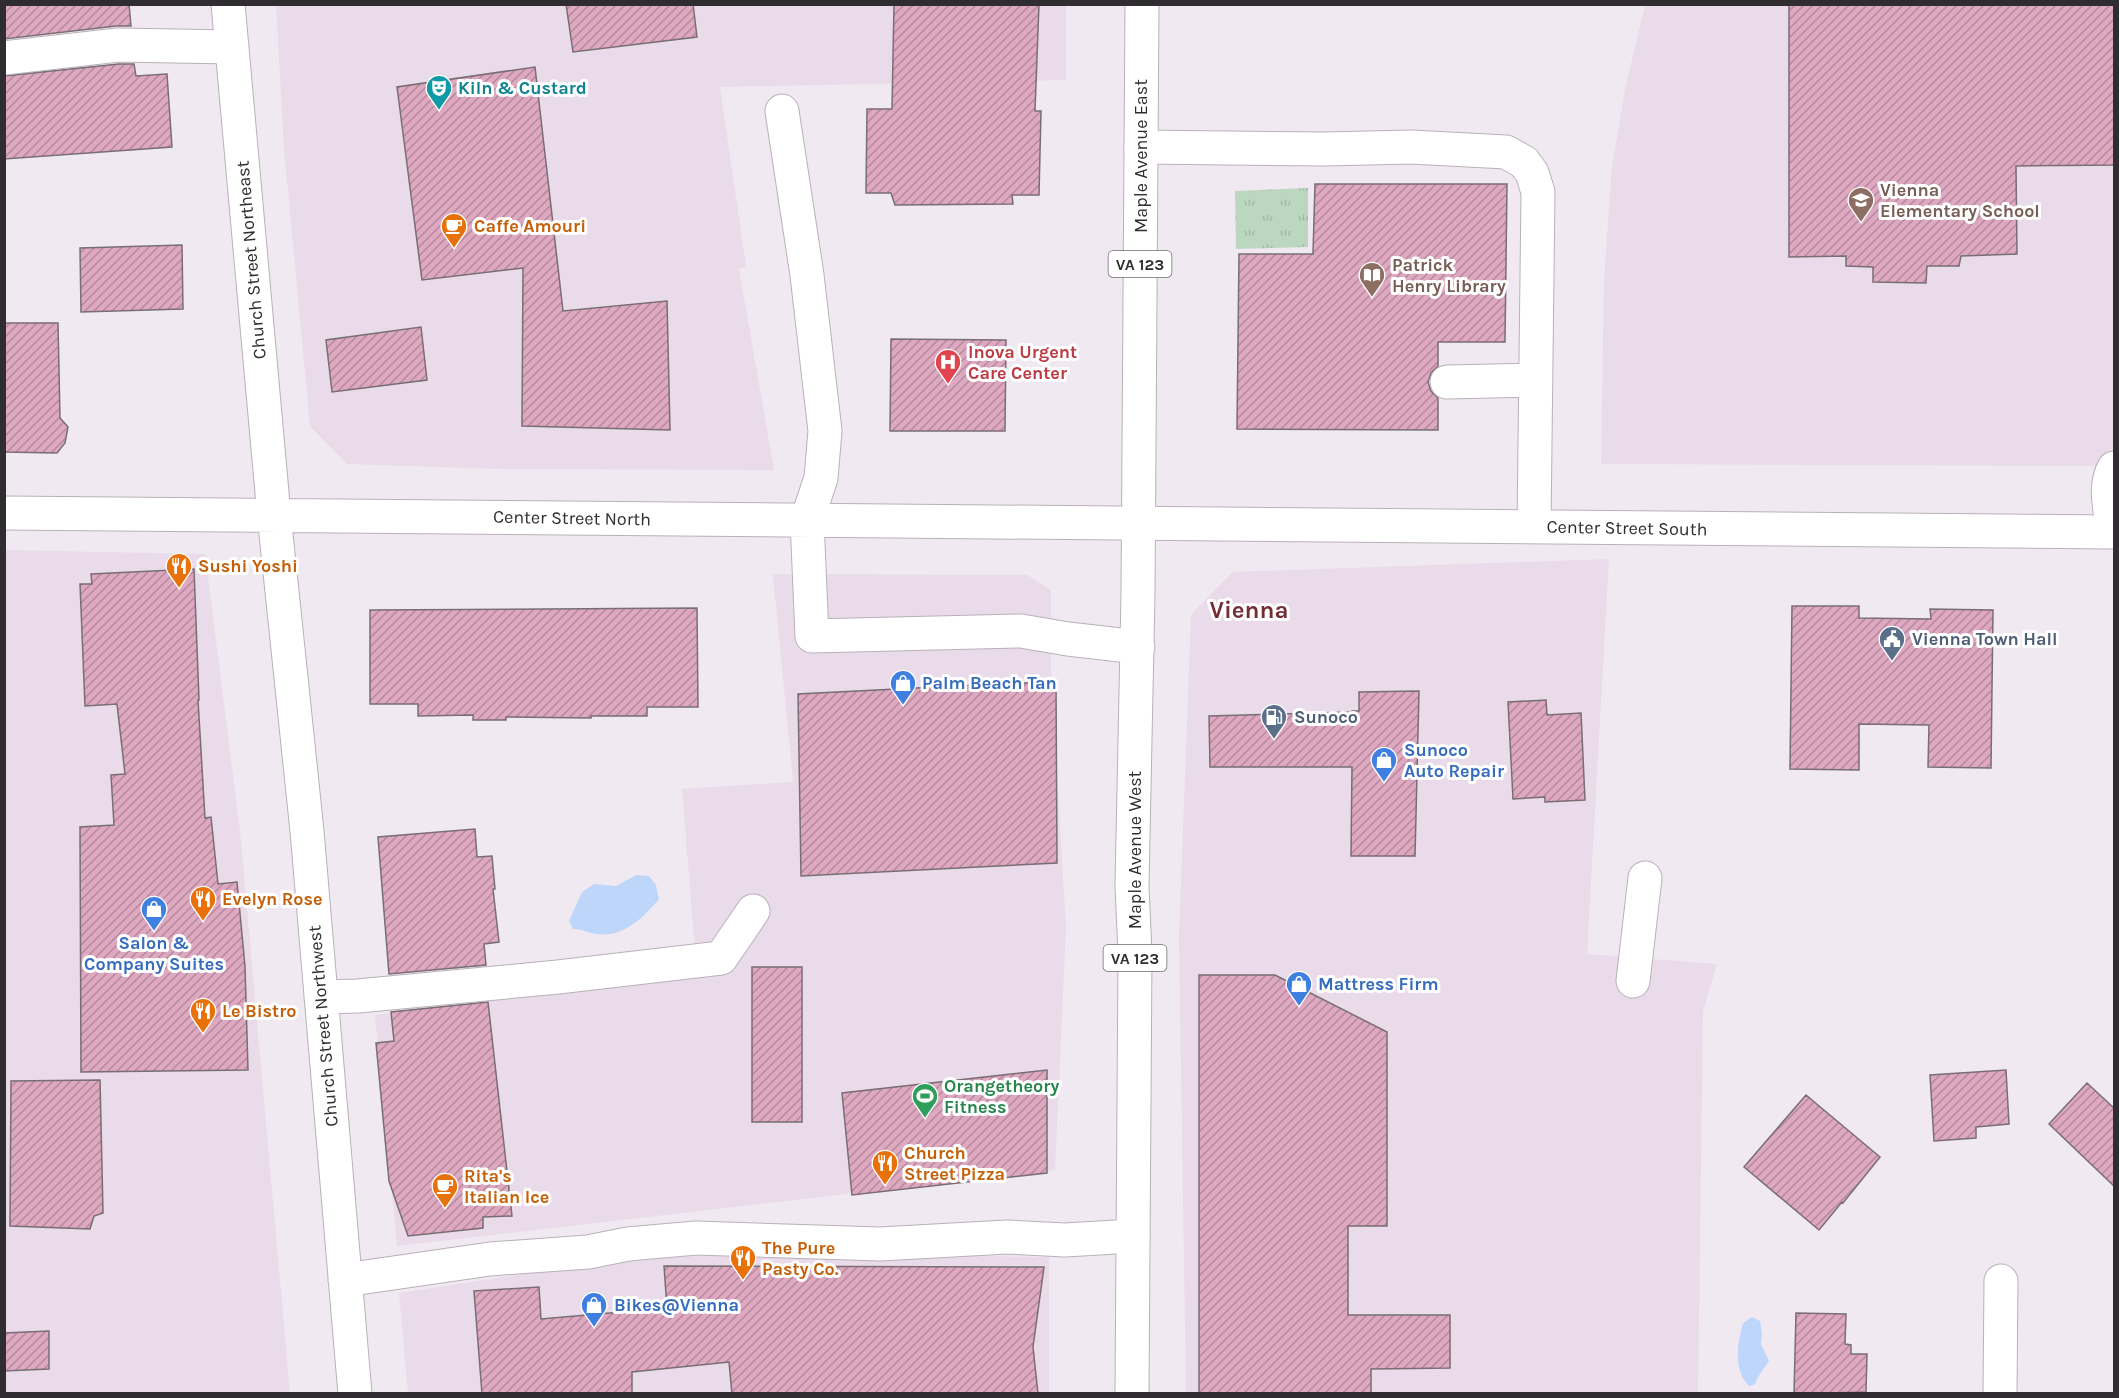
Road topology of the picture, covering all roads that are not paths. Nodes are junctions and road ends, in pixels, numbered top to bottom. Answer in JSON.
{"nodes":[{"id":1,"x":228,"y":4,"type":"edge"},
{"id":2,"x":1142,"y":4,"type":"edge"},
{"id":3,"x":232,"y":47,"type":"junction"},
{"id":4,"x":4,"y":58,"type":"edge"},
{"id":5,"x":782,"y":111,"type":"dead end"},
{"id":6,"x":1141,"y":147,"type":"junction"},
{"id":7,"x":1536,"y":380,"type":"junction"},
{"id":8,"x":1447,"y":382,"type":"dead end"},
{"id":9,"x":2115,"y":468,"type":"edge"},
{"id":10,"x":4,"y":513,"type":"edge"},
{"id":11,"x":274,"y":515,"type":"junction"},
{"id":12,"x":807,"y":520,"type":"junction"},
{"id":13,"x":1139,"y":523,"type":"junction"},
{"id":14,"x":1534,"y":527,"type":"junction"},
{"id":15,"x":2114,"y":532,"type":"edge"},
{"id":16,"x":1138,"y":647,"type":"junction"},
{"id":17,"x":1645,"y":878,"type":"dead end"},
{"id":18,"x":753,"y":911,"type":"dead end"},
{"id":19,"x":1633,"y":981,"type":"dead end"},
{"id":20,"x":321,"y":996,"type":"junction"},
{"id":21,"x":1133,"y":1236,"type":"junction"},
{"id":22,"x":345,"y":1280,"type":"junction"},
{"id":23,"x":2001,"y":1281,"type":"dead end"},
{"id":24,"x":356,"y":1394,"type":"edge"},
{"id":25,"x":1132,"y":1394,"type":"edge"},
{"id":26,"x":2000,"y":1394,"type":"edge"}],
"edges":[{"from":1,"to":3,"type":"street","name":"Church Street Northeast"},
{"from":2,"to":6,"type":"street","name":"Maple Avenue East","number":"VA 123"},
{"from":3,"to":4,"type":"street"},
{"from":3,"to":11,"type":"street","name":"Church Street Northeast"},
{"from":5,"to":12,"type":"street"},
{"from":6,"to":7,"type":"street"},
{"from":6,"to":13,"type":"street","name":"Maple Avenue East","number":"VA 123"},
{"from":7,"to":8,"type":"street"},
{"from":7,"to":14,"type":"street"},
{"from":9,"to":15,"type":"street"},
{"from":10,"to":11,"type":"street","name":"Center Street North"},
{"from":11,"to":12,"type":"street","name":"Center Street North"},
{"from":11,"to":20,"type":"street","name":"Church Street Northwest"},
{"from":12,"to":13,"type":"street","name":"Center Street North"},
{"from":12,"to":16,"type":"street"},
{"from":13,"to":14,"type":"street","name":"Center Street South"},
{"from":13,"to":16,"type":"street","name":"Maple Avenue West","number":"VA 123"},
{"from":14,"to":15,"type":"street","name":"Center Street South"},
{"from":16,"to":21,"type":"street","name":"Maple Avenue West","number":"VA 123"},
{"from":17,"to":19,"type":"street"},
{"from":18,"to":20,"type":"street"},
{"from":20,"to":22,"type":"street","name":"Church Street Northwest"},
{"from":21,"to":22,"type":"street"},
{"from":21,"to":25,"type":"street","name":"Maple Avenue West","number":"VA 123"},
{"from":22,"to":24,"type":"street","name":"Church Street Northwest"},
{"from":23,"to":26,"type":"street"}]}
